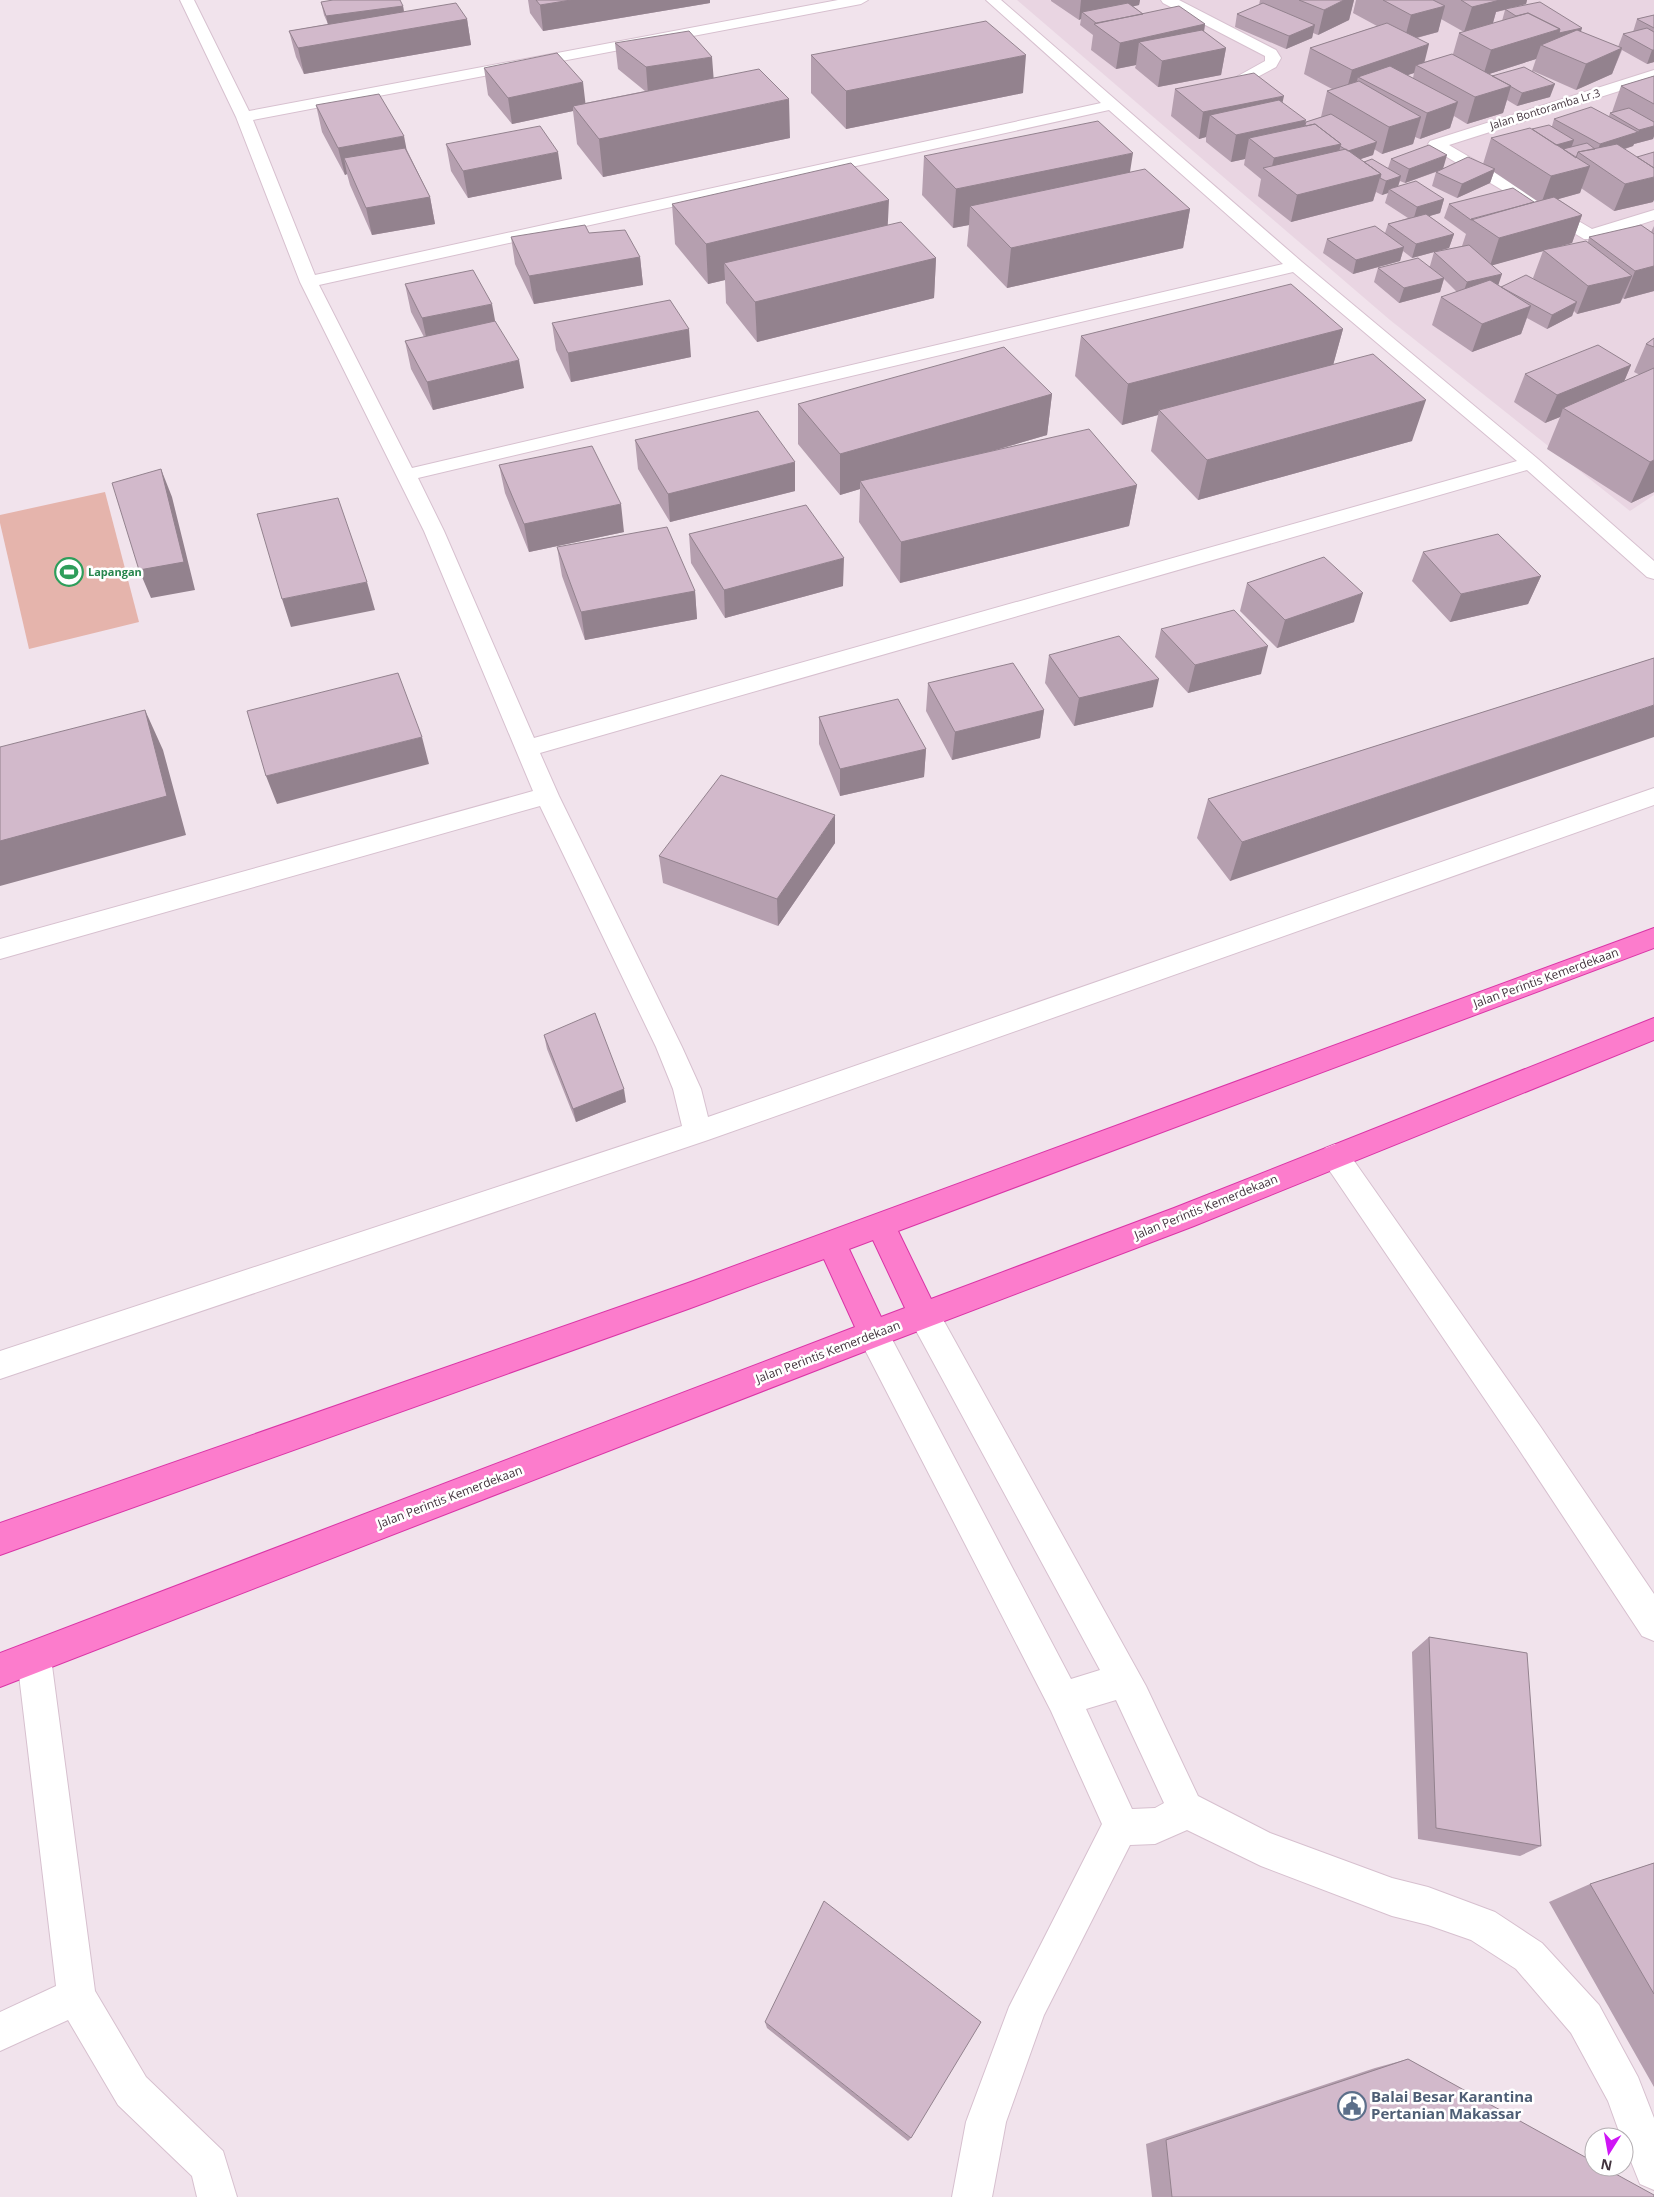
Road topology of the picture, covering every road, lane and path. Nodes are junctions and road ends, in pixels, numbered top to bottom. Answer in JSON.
{"nodes":[{"id":1,"x":187,"y":0,"type":"edge"},
{"id":2,"x":861,"y":0,"type":"edge"},
{"id":3,"x":993,"y":0,"type":"edge"},
{"id":4,"x":1168,"y":0,"type":"edge"},
{"id":5,"x":1654,"y":75,"type":"edge"},
{"id":6,"x":1243,"y":78,"type":"edge"},
{"id":7,"x":1110,"y":105,"type":"junction"},
{"id":8,"x":244,"y":117,"type":"junction"},
{"id":9,"x":1654,"y":215,"type":"edge"},
{"id":10,"x":1296,"y":266,"type":"junction"},
{"id":11,"x":309,"y":282,"type":"junction"},
{"id":12,"x":1531,"y":463,"type":"junction"},
{"id":13,"x":406,"y":475,"type":"junction"},
{"id":14,"x":1654,"y":572,"type":"edge"},
{"id":15,"x":528,"y":748,"type":"junction"},
{"id":16,"x":547,"y":796,"type":"junction"},
{"id":17,"x":1654,"y":796,"type":"edge"},
{"id":18,"x":1654,"y":938,"type":"edge"},
{"id":19,"x":0,"y":949,"type":"edge"},
{"id":20,"x":1654,"y":1029,"type":"edge"},
{"id":21,"x":698,"y":1132,"type":"junction"},
{"id":22,"x":1335,"y":1156,"type":"junction"},
{"id":23,"x":880,"y":1225,"type":"junction"},
{"id":24,"x":831,"y":1243,"type":"junction"},
{"id":25,"x":924,"y":1315,"type":"junction"},
{"id":26,"x":873,"y":1334,"type":"junction"},
{"id":27,"x":0,"y":1364,"type":"edge"},
{"id":28,"x":0,"y":1539,"type":"edge"},
{"id":29,"x":1654,"y":1624,"type":"edge"},
{"id":30,"x":34,"y":1658,"type":"junction"},
{"id":31,"x":0,"y":1670,"type":"edge"},
{"id":32,"x":1123,"y":1680,"type":"junction"},
{"id":33,"x":1063,"y":1700,"type":"junction"},
{"id":34,"x":1185,"y":1809,"type":"junction"},
{"id":35,"x":1121,"y":1825,"type":"junction"},
{"id":36,"x":76,"y":1996,"type":"junction"},
{"id":37,"x":0,"y":2032,"type":"edge"},
{"id":38,"x":1654,"y":2170,"type":"edge"},
{"id":39,"x":217,"y":2197,"type":"edge"},
{"id":40,"x":972,"y":2197,"type":"edge"}],
"edges":[{"from":1,"to":8,"type":"street"},
{"from":2,"to":8,"type":"street"},
{"from":3,"to":7,"type":"street"},
{"from":4,"to":6,"type":"street"},
{"from":5,"to":9,"type":"street","name":"Jalan Bontoramba Lr.3"},
{"from":7,"to":10,"type":"street"},
{"from":7,"to":11,"type":"street"},
{"from":8,"to":11,"type":"street"},
{"from":10,"to":12,"type":"street"},
{"from":10,"to":13,"type":"street"},
{"from":11,"to":13,"type":"street"},
{"from":12,"to":14,"type":"street"},
{"from":12,"to":15,"type":"street"},
{"from":13,"to":15,"type":"street"},
{"from":15,"to":16,"type":"street"},
{"from":16,"to":19,"type":"street"},
{"from":16,"to":21,"type":"street"},
{"from":17,"to":21,"type":"street"},
{"from":18,"to":23,"type":"highway","name":"Jalan Perintis Kemerdekaan"},
{"from":20,"to":22,"type":"highway","name":"Jalan Perintis Kemerdekaan"},
{"from":21,"to":27,"type":"street"},
{"from":22,"to":25,"type":"highway","name":"Jalan Perintis Kemerdekaan"},
{"from":22,"to":29,"type":"street"},
{"from":23,"to":24,"type":"highway","name":"Jalan Perintis Kemerdekaan"},
{"from":23,"to":25,"type":"highway"},
{"from":24,"to":26,"type":"highway"},
{"from":24,"to":28,"type":"highway","name":"Jalan Perintis Kemerdekaan"},
{"from":25,"to":26,"type":"highway","name":"Jalan Perintis Kemerdekaan"},
{"from":25,"to":32,"type":"street"},
{"from":26,"to":30,"type":"highway","name":"Jalan Perintis Kemerdekaan"},
{"from":26,"to":33,"type":"street"},
{"from":30,"to":31,"type":"highway","name":"Jalan Perintis Kemerdekaan"},
{"from":30,"to":36,"type":"street"},
{"from":32,"to":33,"type":"street"},
{"from":32,"to":34,"type":"street"},
{"from":33,"to":35,"type":"street"},
{"from":34,"to":35,"type":"street"},
{"from":34,"to":38,"type":"street"},
{"from":35,"to":40,"type":"street"},
{"from":36,"to":37,"type":"street"},
{"from":36,"to":39,"type":"street"}]}
